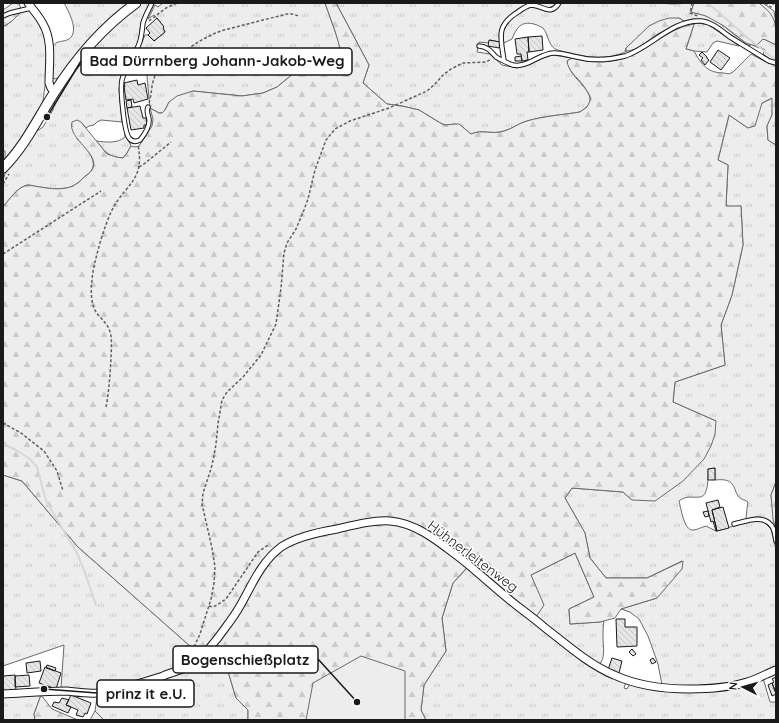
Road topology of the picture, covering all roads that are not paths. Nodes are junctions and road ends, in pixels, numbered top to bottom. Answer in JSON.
{"nodes":[{"id":1,"x":136,"y":3,"type":"edge"},
{"id":2,"x":152,"y":3,"type":"edge"},
{"id":3,"x":559,"y":3,"type":"edge"},
{"id":4,"x":30,"y":5,"type":"edge"},
{"id":5,"x":3,"y":16,"type":"edge"},
{"id":6,"x":479,"y":46,"type":"dead end"},
{"id":7,"x":504,"y":61,"type":"junction"},
{"id":8,"x":776,"y":64,"type":"edge"},
{"id":9,"x":55,"y":92,"type":"junction"},
{"id":10,"x":148,"y":107,"type":"road end"},
{"id":11,"x":3,"y":168,"type":"edge"},
{"id":12,"x":734,"y":524,"type":"dead end"},
{"id":13,"x":776,"y":541,"type":"edge"},
{"id":14,"x":776,"y":670,"type":"edge"},
{"id":15,"x":3,"y":694,"type":"edge"}],
"edges":[{"from":1,"to":9,"type":"main road"},
{"from":2,"to":10,"type":"lane"},
{"from":3,"to":7,"type":"lane"},
{"from":4,"to":5,"type":"lane"},
{"from":4,"to":9,"type":"street"},
{"from":6,"to":7,"type":"lane"},
{"from":7,"to":8,"type":"lane"},
{"from":9,"to":11,"type":"main road"},
{"from":12,"to":13,"type":"lane"},
{"from":14,"to":15,"type":"street","name":"Hühnerleitenweg"}]}
